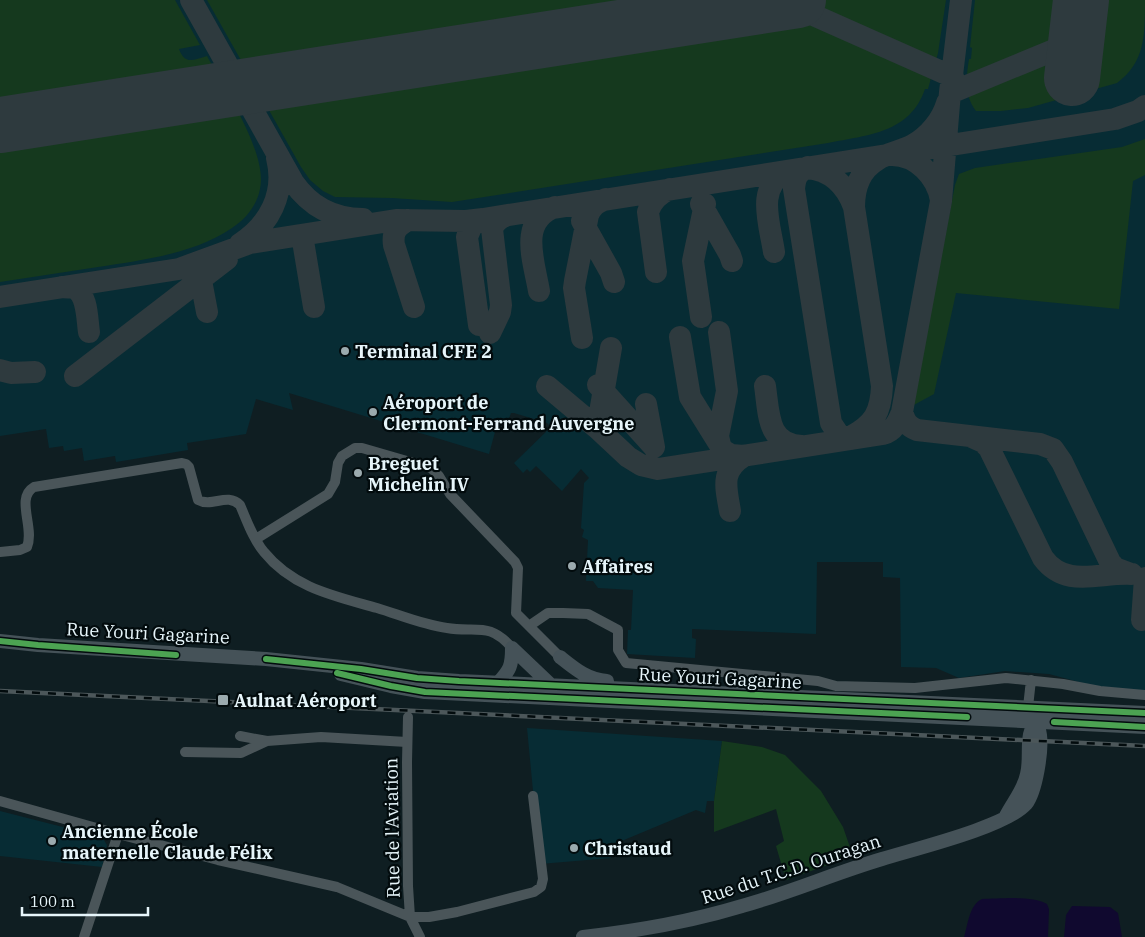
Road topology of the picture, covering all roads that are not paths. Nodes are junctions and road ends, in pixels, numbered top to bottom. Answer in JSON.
{"nodes":[{"id":1,"x":256,"y":539,"type":"junction"},
{"id":2,"x":0,"y":552,"type":"edge"},
{"id":3,"x":529,"y":626,"type":"junction"},
{"id":4,"x":0,"y":641,"type":"edge"},
{"id":5,"x":0,"y":645,"type":"edge"},
{"id":6,"x":38,"y":645,"type":"junction"},
{"id":7,"x":512,"y":648,"type":"junction"},
{"id":8,"x":560,"y":657,"type":"junction"},
{"id":9,"x":294,"y":663,"type":"junction"},
{"id":10,"x":1031,"y":680,"type":"junction"},
{"id":11,"x":498,"y":683,"type":"junction"},
{"id":12,"x":555,"y":687,"type":"junction"},
{"id":13,"x":450,"y":692,"type":"junction"},
{"id":14,"x":775,"y":695,"type":"junction"},
{"id":15,"x":1145,"y":695,"type":"edge"},
{"id":16,"x":572,"y":698,"type":"junction"},
{"id":17,"x":1028,"y":706,"type":"junction"},
{"id":18,"x":1050,"y":708,"type":"junction"},
{"id":19,"x":1145,"y":713,"type":"edge"},
{"id":20,"x":408,"y":717,"type":"dead end"},
{"id":21,"x":967,"y":717,"type":"junction"},
{"id":22,"x":1036,"y":721,"type":"junction"},
{"id":23,"x":1054,"y":722,"type":"junction"},
{"id":24,"x":1145,"y":727,"type":"edge"},
{"id":25,"x":1035,"y":735,"type":"junction"},
{"id":26,"x":240,"y":736,"type":"dead end"},
{"id":27,"x":266,"y":741,"type":"junction"},
{"id":28,"x":408,"y":742,"type":"junction"},
{"id":29,"x":185,"y":752,"type":"dead end"},
{"id":30,"x":533,"y":796,"type":"dead end"},
{"id":31,"x":0,"y":801,"type":"edge"},
{"id":32,"x":118,"y":834,"type":"junction"},
{"id":33,"x":410,"y":917,"type":"junction"},
{"id":34,"x":84,"y":937,"type":"edge"},
{"id":35,"x":420,"y":937,"type":"edge"},
{"id":36,"x":582,"y":937,"type":"edge"}],
"edges":[{"from":1,"to":2,"type":"street"},
{"from":1,"to":3,"type":"street"},
{"from":1,"to":7,"type":"street"},
{"from":3,"to":8,"type":"street"},
{"from":3,"to":10,"type":"street"},
{"from":4,"to":6,"type":"main road","name":"Rue Youri Gagarine"},
{"from":5,"to":6,"type":"main road"},
{"from":6,"to":9,"type":"main road","name":"Rue Youri Gagarine"},
{"from":7,"to":11,"type":"main road"},
{"from":7,"to":12,"type":"main road"},
{"from":8,"to":12,"type":"main road"},
{"from":8,"to":14,"type":"main road"},
{"from":9,"to":11,"type":"main road","name":"Rue Youri Gagarine"},
{"from":9,"to":13,"type":"main road","name":"Rue Youri Gagarine"},
{"from":10,"to":15,"type":"street"},
{"from":10,"to":17,"type":"street"},
{"from":11,"to":12,"type":"main road","name":"Rue Youri Gagarine"},
{"from":12,"to":13,"type":"main road"},
{"from":12,"to":14,"type":"main road","name":"Rue Youri Gagarine"},
{"from":12,"to":16,"type":"main road"},
{"from":13,"to":16,"type":"main road","name":"Rue Youri Gagarine"},
{"from":14,"to":17,"type":"main road","name":"Rue Youri Gagarine"},
{"from":16,"to":21,"type":"main road","name":"Rue Youri Gagarine"},
{"from":17,"to":18,"type":"main road","name":"Rue Youri Gagarine"},
{"from":17,"to":21,"type":"main road"},
{"from":17,"to":22,"type":"main road","name":"Rue du T.C.D. Ouragan"},
{"from":18,"to":19,"type":"main road","name":"Rue Youri Gagarine"},
{"from":18,"to":22,"type":"main road"},
{"from":20,"to":28,"type":"street","name":"Rue de l'Aviation"},
{"from":21,"to":22,"type":"main road","name":"Rue Youri Gagarine"},
{"from":21,"to":25,"type":"main road"},
{"from":22,"to":23,"type":"main road","name":"Rue Youri Gagarine"},
{"from":22,"to":25,"type":"main road","name":"Rue du T.C.D. Ouragan"},
{"from":23,"to":24,"type":"main road","name":"Rue Youri Gagarine"},
{"from":23,"to":25,"type":"main road"},
{"from":25,"to":36,"type":"main road","name":"Rue du T.C.D. Ouragan"},
{"from":26,"to":27,"type":"street"},
{"from":27,"to":28,"type":"street"},
{"from":27,"to":29,"type":"street"},
{"from":28,"to":33,"type":"street","name":"Rue de l'Aviation"},
{"from":30,"to":33,"type":"street"},
{"from":31,"to":32,"type":"street"},
{"from":32,"to":33,"type":"street"},
{"from":32,"to":34,"type":"street"},
{"from":33,"to":35,"type":"street","name":"Rue de l'Aviation"}]}
